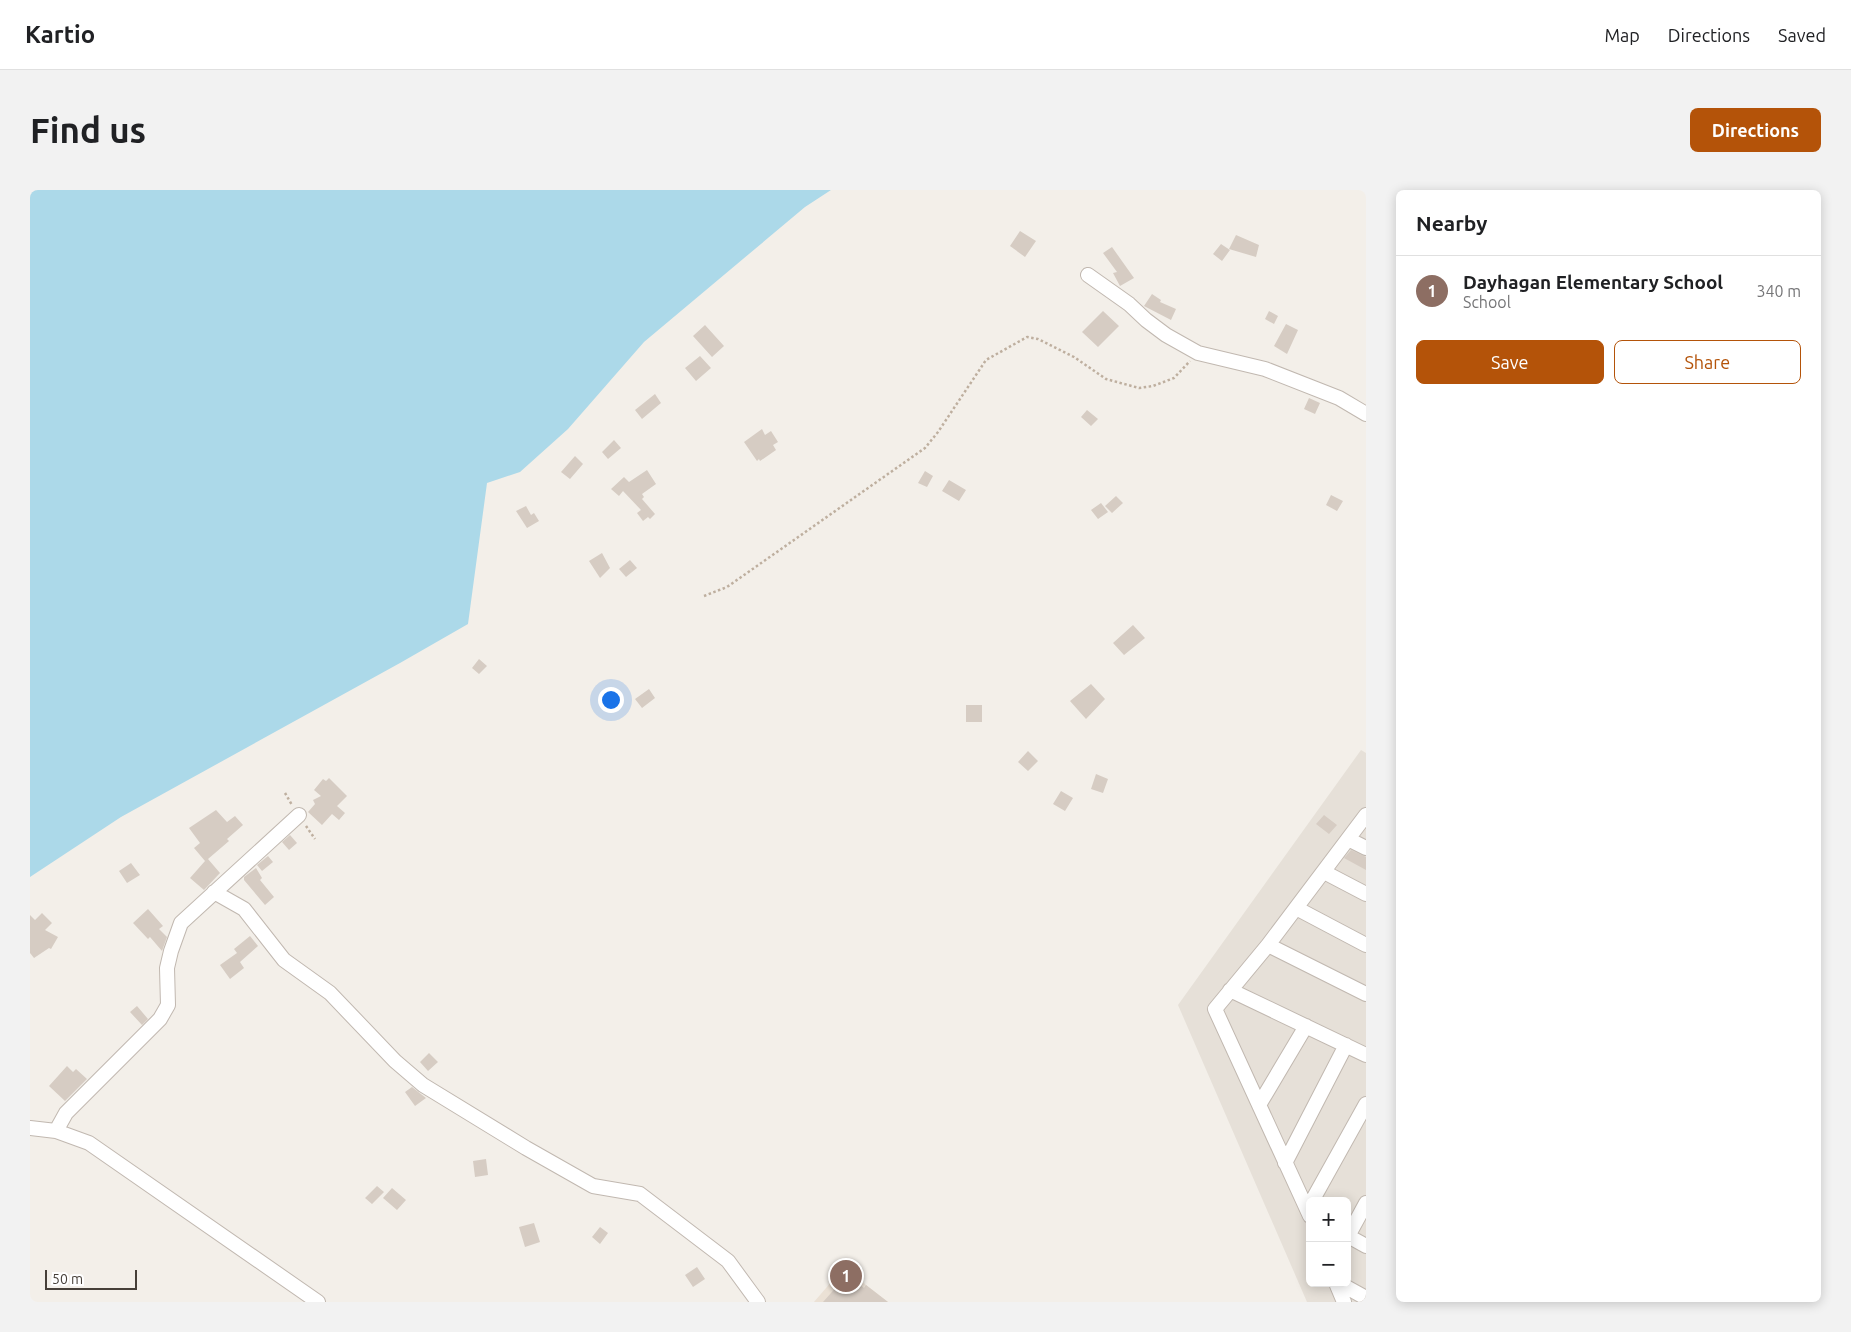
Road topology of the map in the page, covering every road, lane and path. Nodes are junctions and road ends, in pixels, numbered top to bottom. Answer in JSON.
{"nodes":[{"id":1,"x":1088,"y":275,"type":"dead end"},
{"id":2,"x":1198,"y":353,"type":"junction"},
{"id":3,"x":1366,"y":414,"type":"edge"},
{"id":4,"x":704,"y":596,"type":"dead end"},
{"id":5,"x":299,"y":815,"type":"dead end"},
{"id":6,"x":1366,"y":815,"type":"edge"},
{"id":7,"x":1348,"y":839,"type":"junction"},
{"id":8,"x":1366,"y":848,"type":"edge"},
{"id":9,"x":1324,"y":872,"type":"junction"},
{"id":10,"x":214,"y":892,"type":"junction"},
{"id":11,"x":1366,"y":894,"type":"edge"},
{"id":12,"x":1296,"y":908,"type":"junction"},
{"id":13,"x":1366,"y":944,"type":"edge"},
{"id":14,"x":1268,"y":946,"type":"junction"},
{"id":15,"x":1230,"y":990,"type":"junction"},
{"id":16,"x":1366,"y":994,"type":"edge"},
{"id":17,"x":1306,"y":1026,"type":"junction"},
{"id":18,"x":1346,"y":1045,"type":"junction"},
{"id":19,"x":1366,"y":1055,"type":"edge"},
{"id":20,"x":1366,"y":1104,"type":"edge"},
{"id":21,"x":1259,"y":1105,"type":"junction"},
{"id":22,"x":30,"y":1128,"type":"edge"},
{"id":23,"x":56,"y":1131,"type":"junction"},
{"id":24,"x":1285,"y":1163,"type":"junction"},
{"id":25,"x":1315,"y":1197,"type":"edge"},
{"id":26,"x":1306,"y":1202,"type":"edge"},
{"id":27,"x":1366,"y":1203,"type":"edge"},
{"id":28,"x":1351,"y":1231,"type":"edge"},
{"id":29,"x":1351,"y":1238,"type":"edge"},
{"id":30,"x":1366,"y":1246,"type":"edge"},
{"id":31,"x":1338,"y":1287,"type":"edge"},
{"id":32,"x":1345,"y":1287,"type":"edge"},
{"id":33,"x":1366,"y":1298,"type":"edge"},
{"id":34,"x":318,"y":1302,"type":"edge"},
{"id":35,"x":758,"y":1302,"type":"edge"},
{"id":36,"x":1344,"y":1302,"type":"edge"}],
"edges":[{"from":1,"to":2,"type":"street"},
{"from":2,"to":3,"type":"street"},
{"from":2,"to":4,"type":"path"},
{"from":5,"to":10,"type":"street"},
{"from":6,"to":7,"type":"street"},
{"from":7,"to":8,"type":"street"},
{"from":7,"to":9,"type":"street"},
{"from":9,"to":11,"type":"street"},
{"from":9,"to":12,"type":"street"},
{"from":10,"to":23,"type":"street"},
{"from":10,"to":35,"type":"street"},
{"from":12,"to":13,"type":"street"},
{"from":12,"to":14,"type":"street"},
{"from":14,"to":15,"type":"street"},
{"from":14,"to":16,"type":"street"},
{"from":15,"to":17,"type":"street"},
{"from":15,"to":21,"type":"street"},
{"from":17,"to":18,"type":"street"},
{"from":17,"to":21,"type":"street"},
{"from":18,"to":19,"type":"street"},
{"from":18,"to":24,"type":"street"},
{"from":20,"to":25,"type":"street"},
{"from":21,"to":24,"type":"street"},
{"from":22,"to":23,"type":"street"},
{"from":23,"to":34,"type":"street"},
{"from":24,"to":26,"type":"street"},
{"from":27,"to":28,"type":"street"},
{"from":29,"to":30,"type":"street"},
{"from":31,"to":36,"type":"street"},
{"from":32,"to":33,"type":"street"}]}
